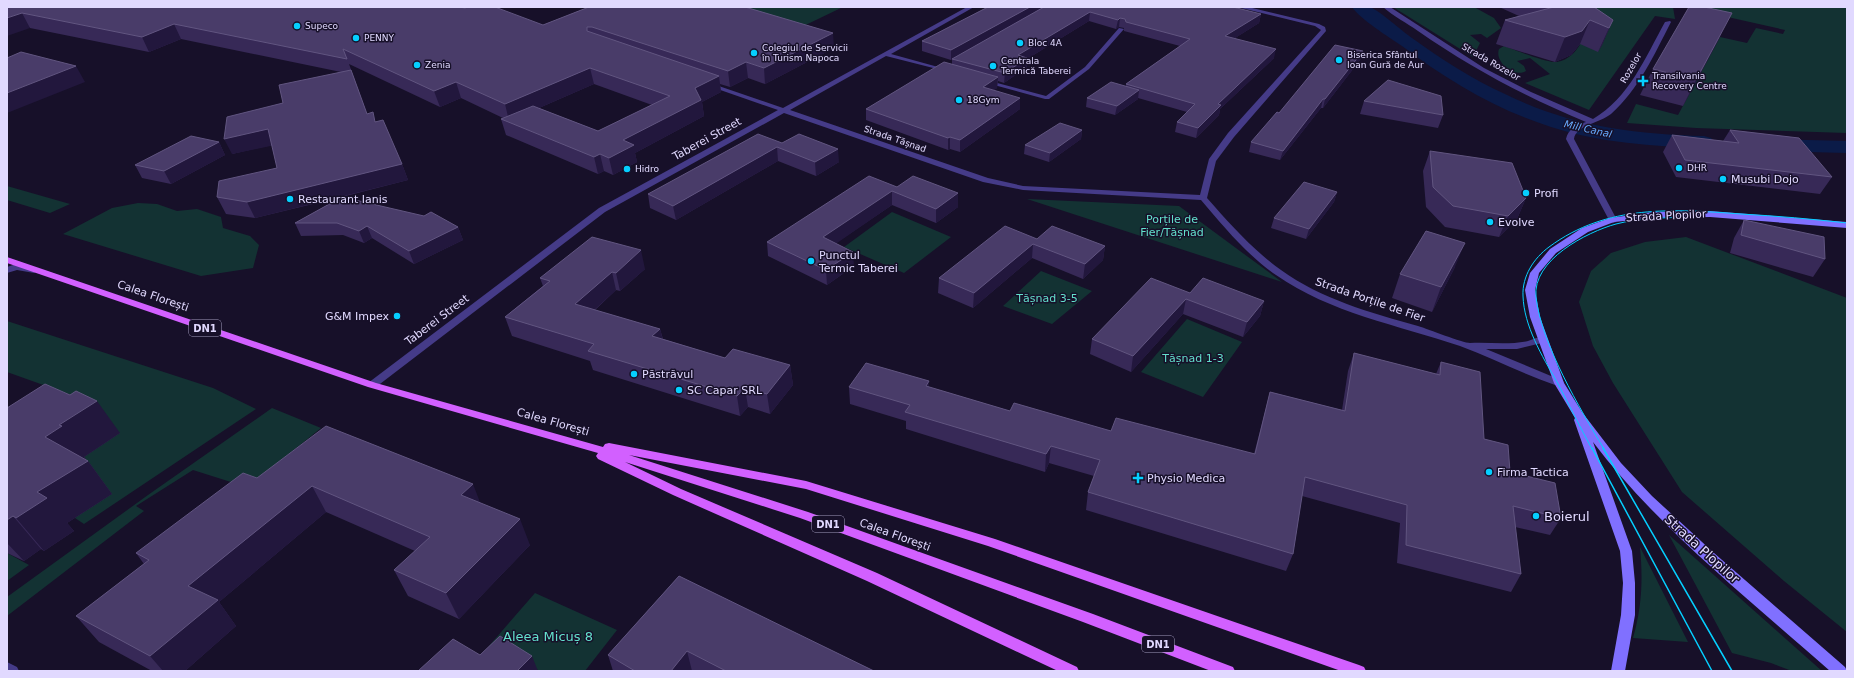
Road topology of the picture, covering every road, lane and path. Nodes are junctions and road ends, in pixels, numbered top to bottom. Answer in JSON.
{"nodes":[{"id":1,"x":971,"y":7,"type":"edge"},
{"id":2,"x":1240,"y":7,"type":"edge"},
{"id":3,"x":1386,"y":7,"type":"edge"},
{"id":4,"x":1668,"y":22,"type":"dead end"},
{"id":5,"x":1121,"y":29,"type":"edge"},
{"id":6,"x":885,"y":54,"type":"junction"},
{"id":7,"x":956,"y":74,"type":"edge"},
{"id":8,"x":697,"y":80,"type":"edge"},
{"id":9,"x":979,"y":80,"type":"edge"},
{"id":10,"x":783,"y":110,"type":"junction"},
{"id":11,"x":1593,"y":122,"type":"junction"},
{"id":12,"x":1203,"y":198,"type":"junction"},
{"id":13,"x":1613,"y":220,"type":"junction"},
{"id":14,"x":1847,"y":225,"type":"edge"},
{"id":15,"x":7,"y":260,"type":"edge"},
{"id":16,"x":7,"y":270,"type":"edge"},
{"id":17,"x":39,"y":271,"type":"junction"},
{"id":18,"x":1542,"y":340,"type":"junction"},
{"id":19,"x":1464,"y":344,"type":"junction"},
{"id":20,"x":1559,"y":383,"type":"junction"},
{"id":21,"x":372,"y":384,"type":"junction"},
{"id":22,"x":1578,"y":415,"type":"junction"},
{"id":23,"x":566,"y":439,"type":"junction"},
{"id":24,"x":7,"y":668,"type":"edge"},
{"id":25,"x":12,"y":671,"type":"edge"},
{"id":26,"x":1072,"y":671,"type":"edge"},
{"id":27,"x":1228,"y":671,"type":"edge"},
{"id":28,"x":1359,"y":671,"type":"edge"},
{"id":29,"x":1618,"y":671,"type":"edge"},
{"id":30,"x":1840,"y":671,"type":"edge"}],
"edges":[{"from":1,"to":6,"type":"street","name":"Taberei Street"},
{"from":2,"to":12,"type":"street"},
{"from":3,"to":11,"type":"street","name":"Strada Rozelor"},
{"from":4,"to":11,"type":"street","name":"Rozelor"},
{"from":5,"to":9,"type":"street"},
{"from":6,"to":7,"type":"street"},
{"from":6,"to":10,"type":"street","name":"Taberei Street"},
{"from":8,"to":10,"type":"street","name":"Strada Tășnad"},
{"from":10,"to":12,"type":"street","name":"Strada Tășnad"},
{"from":10,"to":21,"type":"street","name":"Taberei Street"},
{"from":11,"to":13,"type":"street","name":"Rozelor"},
{"from":12,"to":19,"type":"street","name":"Strada Porțile de Fier"},
{"from":13,"to":14,"type":"main road","name":"Strada Plopilor"},
{"from":13,"to":18,"type":"main road","name":"Strada Plopilor"},
{"from":15,"to":17,"type":"main road","name":"Calea Florești","number":"DN1"},
{"from":16,"to":17,"type":"street"},
{"from":17,"to":21,"type":"main road","name":"Calea Florești","number":"DN1"},
{"from":18,"to":19,"type":"street","name":"Strada Porțile de Fier"},
{"from":18,"to":20,"type":"main road","name":"Strada Plopilor"},
{"from":19,"to":20,"type":"street","name":"Strada Porțile de Fier"},
{"from":20,"to":22,"type":"main road","name":"Strada Plopilor"},
{"from":21,"to":23,"type":"main road","name":"Calea Florești","number":"DN1"},
{"from":22,"to":29,"type":"main road","name":"Strada Plopilor"},
{"from":22,"to":30,"type":"main road","name":"Strada Plopilor"},
{"from":23,"to":26,"type":"main road"},
{"from":23,"to":27,"type":"main road","name":"Calea Florești","number":"DN1"},
{"from":23,"to":28,"type":"main road"},
{"from":24,"to":25,"type":"street"}]}
